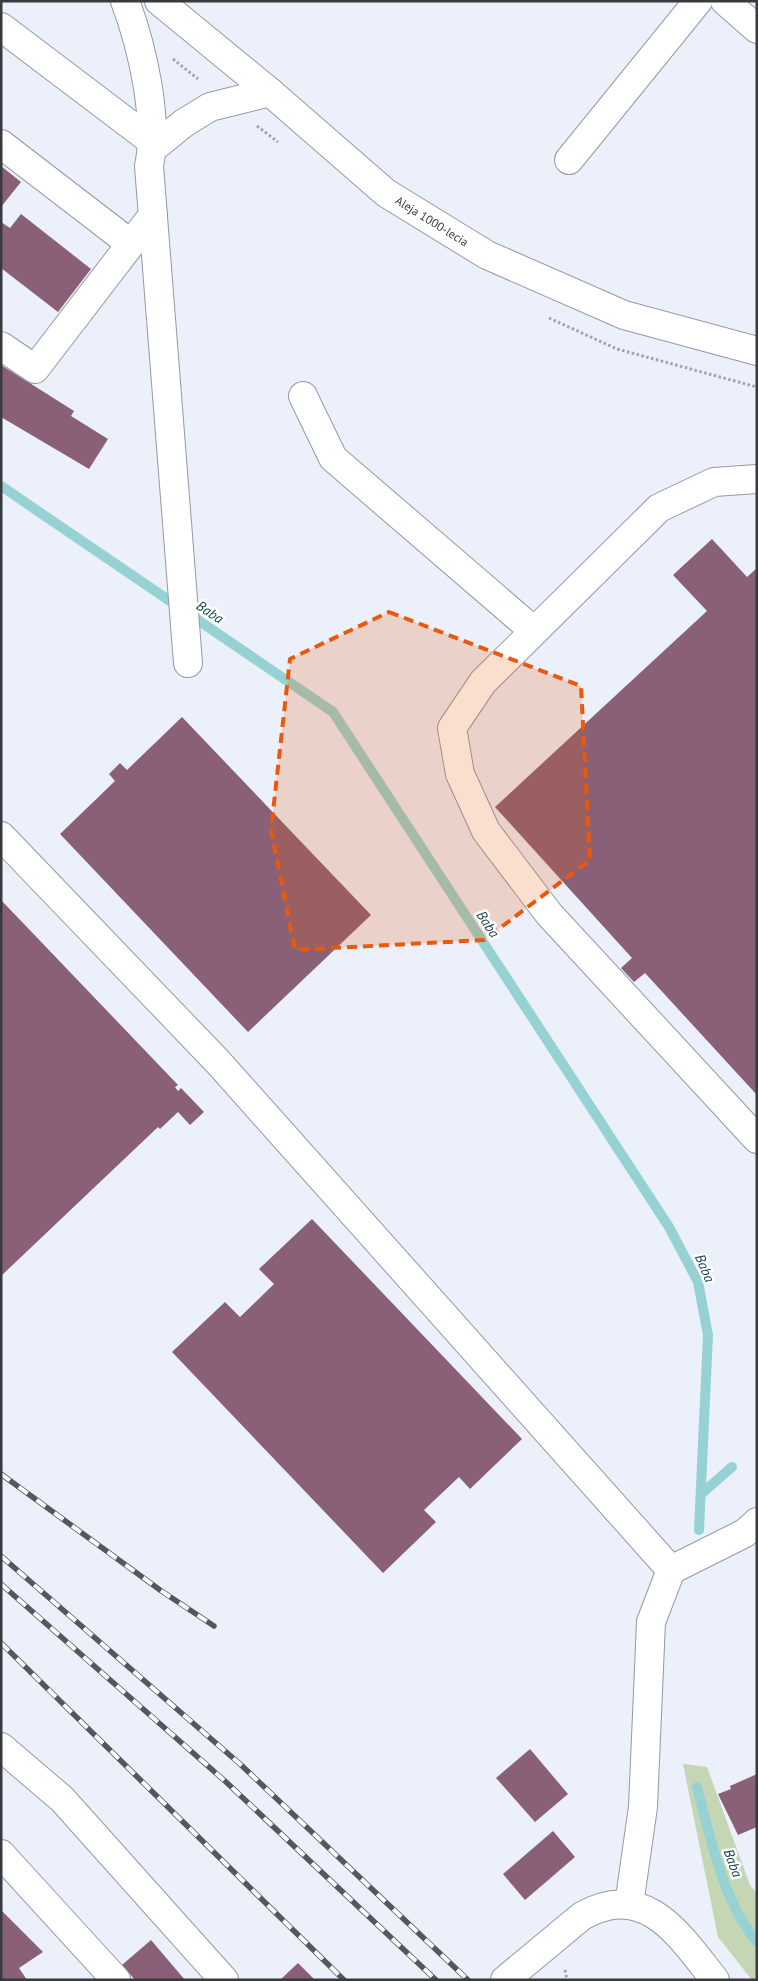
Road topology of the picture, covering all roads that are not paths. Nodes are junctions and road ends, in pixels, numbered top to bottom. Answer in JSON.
{"nodes":[{"id":1,"x":126,"y":1,"type":"edge"},
{"id":2,"x":159,"y":1,"type":"edge"},
{"id":3,"x":698,"y":1,"type":"edge"},
{"id":4,"x":725,"y":1,"type":"edge"},
{"id":5,"x":1,"y":27,"type":"edge"},
{"id":6,"x":757,"y":29,"type":"edge"},
{"id":7,"x":270,"y":92,"type":"junction"},
{"id":8,"x":1,"y":144,"type":"edge"},
{"id":9,"x":153,"y":145,"type":"junction"},
{"id":10,"x":569,"y":160,"type":"dead end"},
{"id":11,"x":153,"y":215,"type":"junction"},
{"id":12,"x":131,"y":244,"type":"junction"},
{"id":13,"x":1,"y":346,"type":"edge"},
{"id":14,"x":757,"y":351,"type":"edge"},
{"id":15,"x":303,"y":396,"type":"dead end"},
{"id":16,"x":757,"y":479,"type":"edge"},
{"id":17,"x":534,"y":631,"type":"junction"},
{"id":18,"x":188,"y":663,"type":"dead end"},
{"id":19,"x":1,"y":836,"type":"edge"},
{"id":20,"x":757,"y":1139,"type":"edge"},
{"id":21,"x":757,"y":1522,"type":"edge"},
{"id":22,"x":671,"y":1570,"type":"junction"},
{"id":23,"x":1,"y":1747,"type":"edge"},
{"id":24,"x":1,"y":1854,"type":"edge"},
{"id":25,"x":629,"y":1905,"type":"junction"},
{"id":26,"x":116,"y":1980,"type":"edge"},
{"id":27,"x":224,"y":1980,"type":"edge"},
{"id":28,"x":505,"y":1980,"type":"edge"},
{"id":29,"x":715,"y":1980,"type":"edge"}],
"edges":[{"from":1,"to":9,"type":"street"},
{"from":2,"to":7,"type":"street","name":"Aleja 1000-lecia"},
{"from":3,"to":10,"type":"street"},
{"from":4,"to":6,"type":"street"},
{"from":5,"to":9,"type":"street"},
{"from":7,"to":9,"type":"street"},
{"from":7,"to":14,"type":"street","name":"Aleja 1000-lecia"},
{"from":8,"to":12,"type":"street"},
{"from":9,"to":11,"type":"street"},
{"from":11,"to":12,"type":"street"},
{"from":11,"to":18,"type":"street"},
{"from":12,"to":13,"type":"street"},
{"from":15,"to":17,"type":"street"},
{"from":16,"to":17,"type":"street"},
{"from":17,"to":20,"type":"street"},
{"from":19,"to":22,"type":"street"},
{"from":21,"to":22,"type":"street"},
{"from":22,"to":25,"type":"street"},
{"from":23,"to":27,"type":"street"},
{"from":24,"to":26,"type":"street"},
{"from":25,"to":28,"type":"street"},
{"from":25,"to":29,"type":"street"}]}
